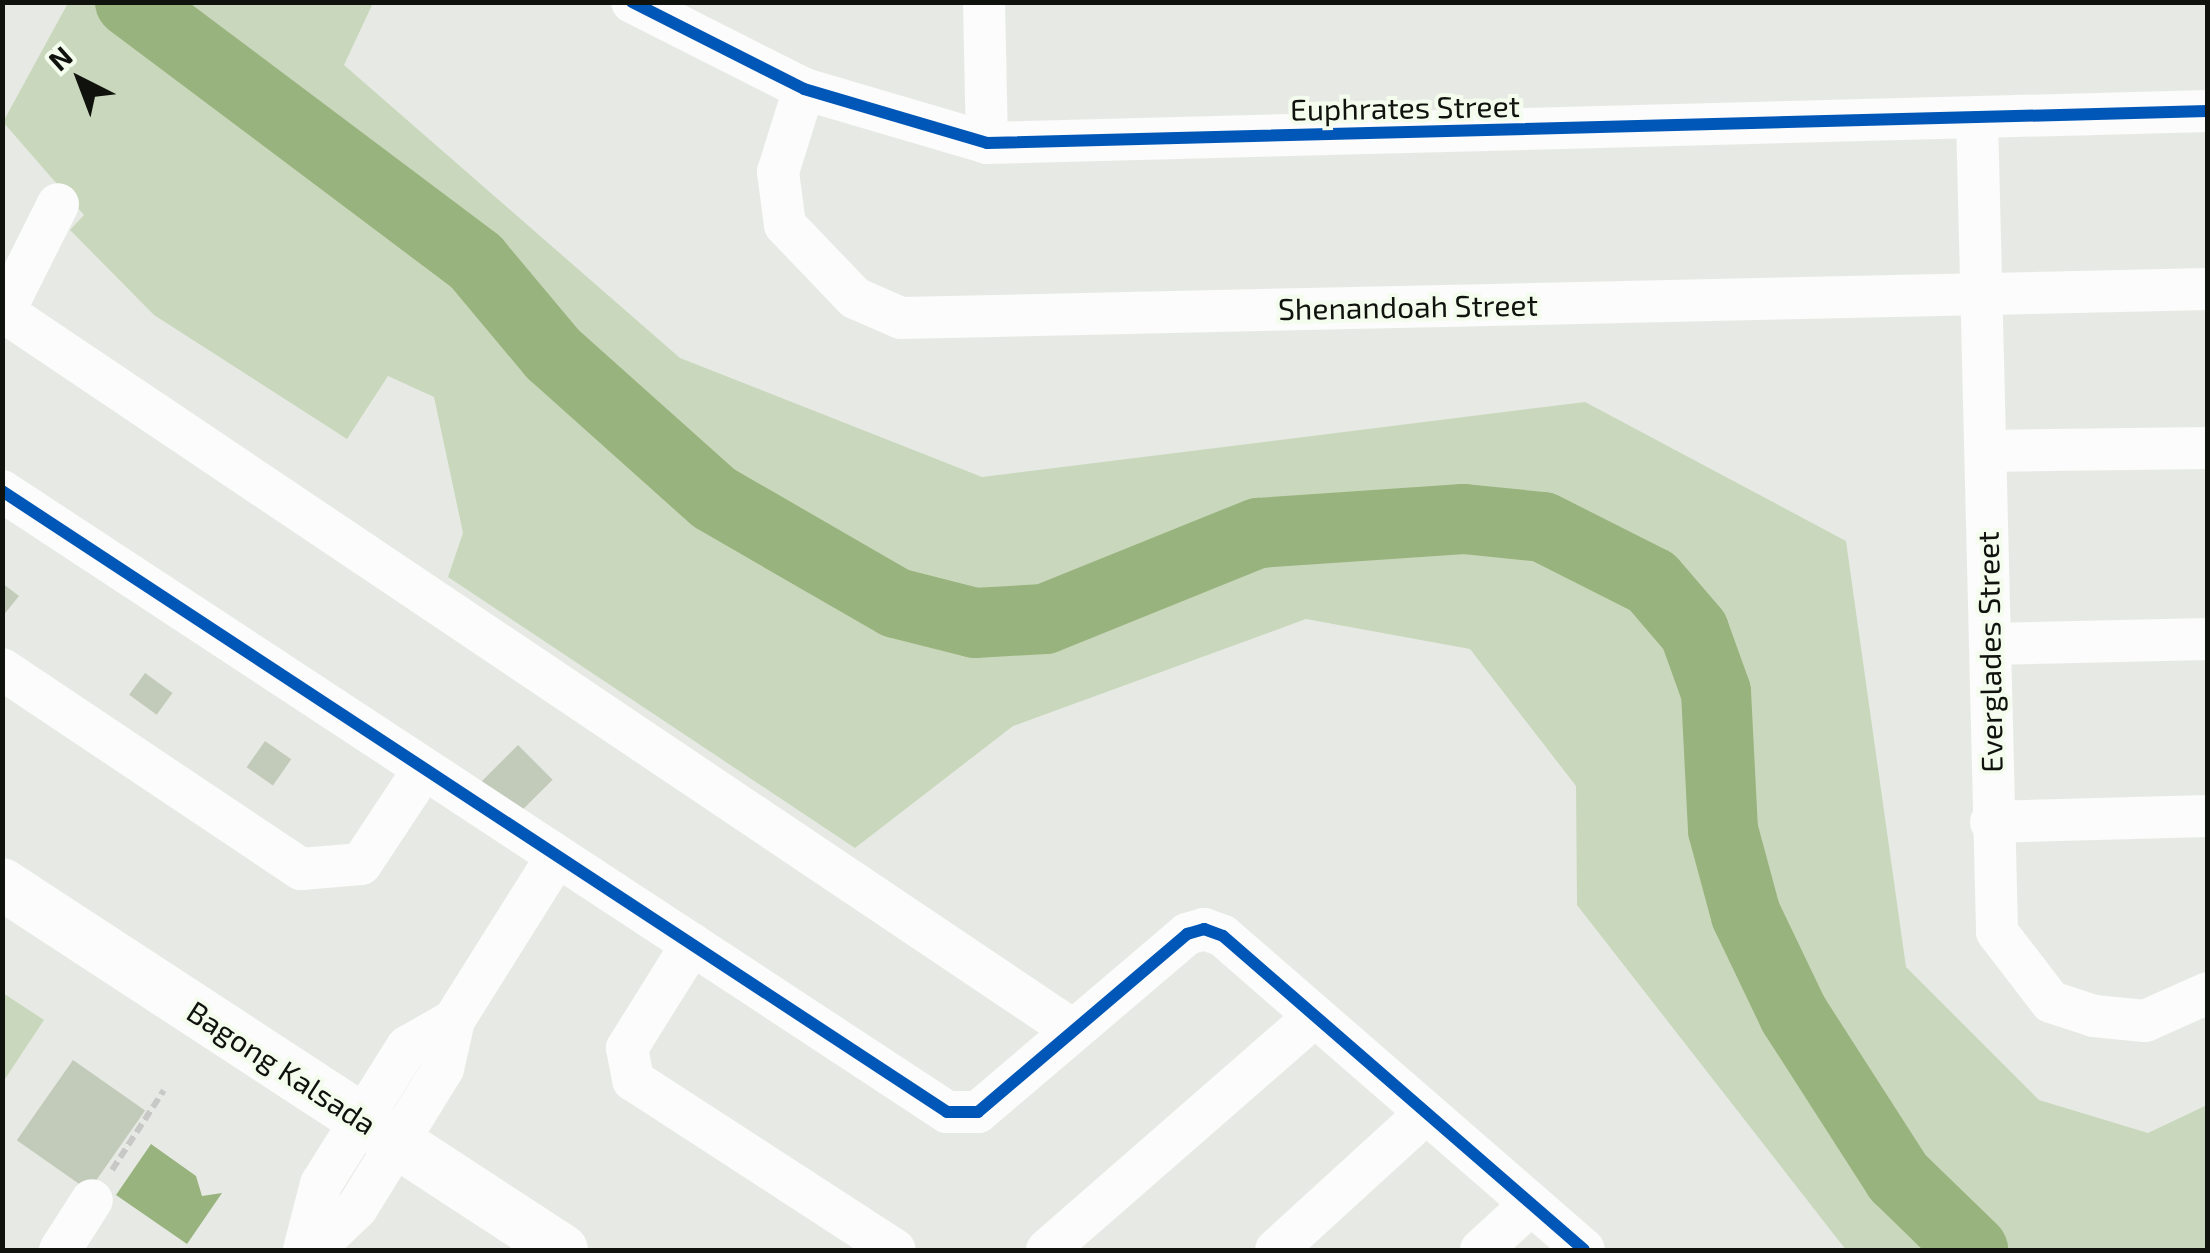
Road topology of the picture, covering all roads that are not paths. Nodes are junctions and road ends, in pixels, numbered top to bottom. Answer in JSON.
{"nodes":[{"id":1,"x":632,"y":2,"type":"edge"},
{"id":2,"x":984,"y":2,"type":"edge"},
{"id":3,"x":804,"y":89,"type":"junction"},
{"id":4,"x":2208,"y":111,"type":"edge"},
{"id":5,"x":1977,"y":117,"type":"junction"},
{"id":6,"x":987,"y":143,"type":"junction"},
{"id":7,"x":58,"y":204,"type":"dead end"},
{"id":8,"x":2208,"y":289,"type":"edge"},
{"id":9,"x":1984,"y":294,"type":"junction"},
{"id":10,"x":4,"y":314,"type":"edge"},
{"id":11,"x":2208,"y":448,"type":"edge"},
{"id":12,"x":1987,"y":451,"type":"junction"},
{"id":13,"x":2,"y":492,"type":"edge"},
{"id":14,"x":2208,"y":639,"type":"edge"},
{"id":15,"x":1990,"y":644,"type":"junction"},
{"id":16,"x":2,"y":669,"type":"edge"},
{"id":17,"x":422,"y":772,"type":"junction"},
{"id":18,"x":2208,"y":816,"type":"edge"},
{"id":19,"x":1991,"y":822,"type":"junction"},
{"id":20,"x":555,"y":859,"type":"junction"},
{"id":21,"x":2,"y":884,"type":"edge"},
{"id":22,"x":692,"y":944,"type":"junction"},
{"id":23,"x":2208,"y":993,"type":"edge"},
{"id":24,"x":1315,"y":1016,"type":"junction"},
{"id":25,"x":1070,"y":1030,"type":"junction"},
{"id":26,"x":1426,"y":1112,"type":"junction"},
{"id":27,"x":380,"y":1131,"type":"junction"},
{"id":28,"x":92,"y":1200,"type":"road end"},
{"id":29,"x":1531,"y":1204,"type":"junction"},
{"id":30,"x":60,"y":1250,"type":"edge"},
{"id":31,"x":304,"y":1250,"type":"edge"},
{"id":32,"x":312,"y":1250,"type":"edge"},
{"id":33,"x":562,"y":1250,"type":"edge"},
{"id":34,"x":895,"y":1250,"type":"edge"},
{"id":35,"x":1047,"y":1250,"type":"edge"},
{"id":36,"x":1276,"y":1250,"type":"edge"},
{"id":37,"x":1481,"y":1250,"type":"edge"},
{"id":38,"x":1584,"y":1250,"type":"edge"}],
"edges":[{"from":1,"to":3,"type":"street","name":"Euphrates Street"},
{"from":2,"to":6,"type":"street"},
{"from":3,"to":6,"type":"street","name":"Euphrates Street"},
{"from":3,"to":9,"type":"street","name":"Shenandoah Street"},
{"from":4,"to":5,"type":"street","name":"Euphrates Street"},
{"from":5,"to":6,"type":"street","name":"Euphrates Street"},
{"from":5,"to":9,"type":"street","name":"Everglades Street"},
{"from":7,"to":10,"type":"street"},
{"from":8,"to":9,"type":"street","name":"Shenandoah Street"},
{"from":9,"to":12,"type":"street","name":"Everglades Street"},
{"from":10,"to":25,"type":"street"},
{"from":11,"to":12,"type":"street"},
{"from":12,"to":15,"type":"street","name":"Everglades Street"},
{"from":13,"to":17,"type":"street"},
{"from":14,"to":15,"type":"street"},
{"from":15,"to":19,"type":"street","name":"Everglades Street"},
{"from":16,"to":17,"type":"street"},
{"from":17,"to":20,"type":"street"},
{"from":18,"to":19,"type":"street"},
{"from":19,"to":23,"type":"street","name":"Everglades Street"},
{"from":20,"to":22,"type":"street"},
{"from":20,"to":27,"type":"street"},
{"from":21,"to":27,"type":"street","name":"Bagong Kalsada"},
{"from":22,"to":25,"type":"street"},
{"from":22,"to":34,"type":"street"},
{"from":24,"to":25,"type":"street"},
{"from":24,"to":26,"type":"street"},
{"from":24,"to":35,"type":"street"},
{"from":26,"to":29,"type":"street"},
{"from":26,"to":36,"type":"street"},
{"from":27,"to":31,"type":"street"},
{"from":27,"to":32,"type":"street"},
{"from":27,"to":33,"type":"street","name":"Bagong Kalsada"},
{"from":28,"to":30,"type":"street"},
{"from":29,"to":37,"type":"street"},
{"from":29,"to":38,"type":"street"}]}
